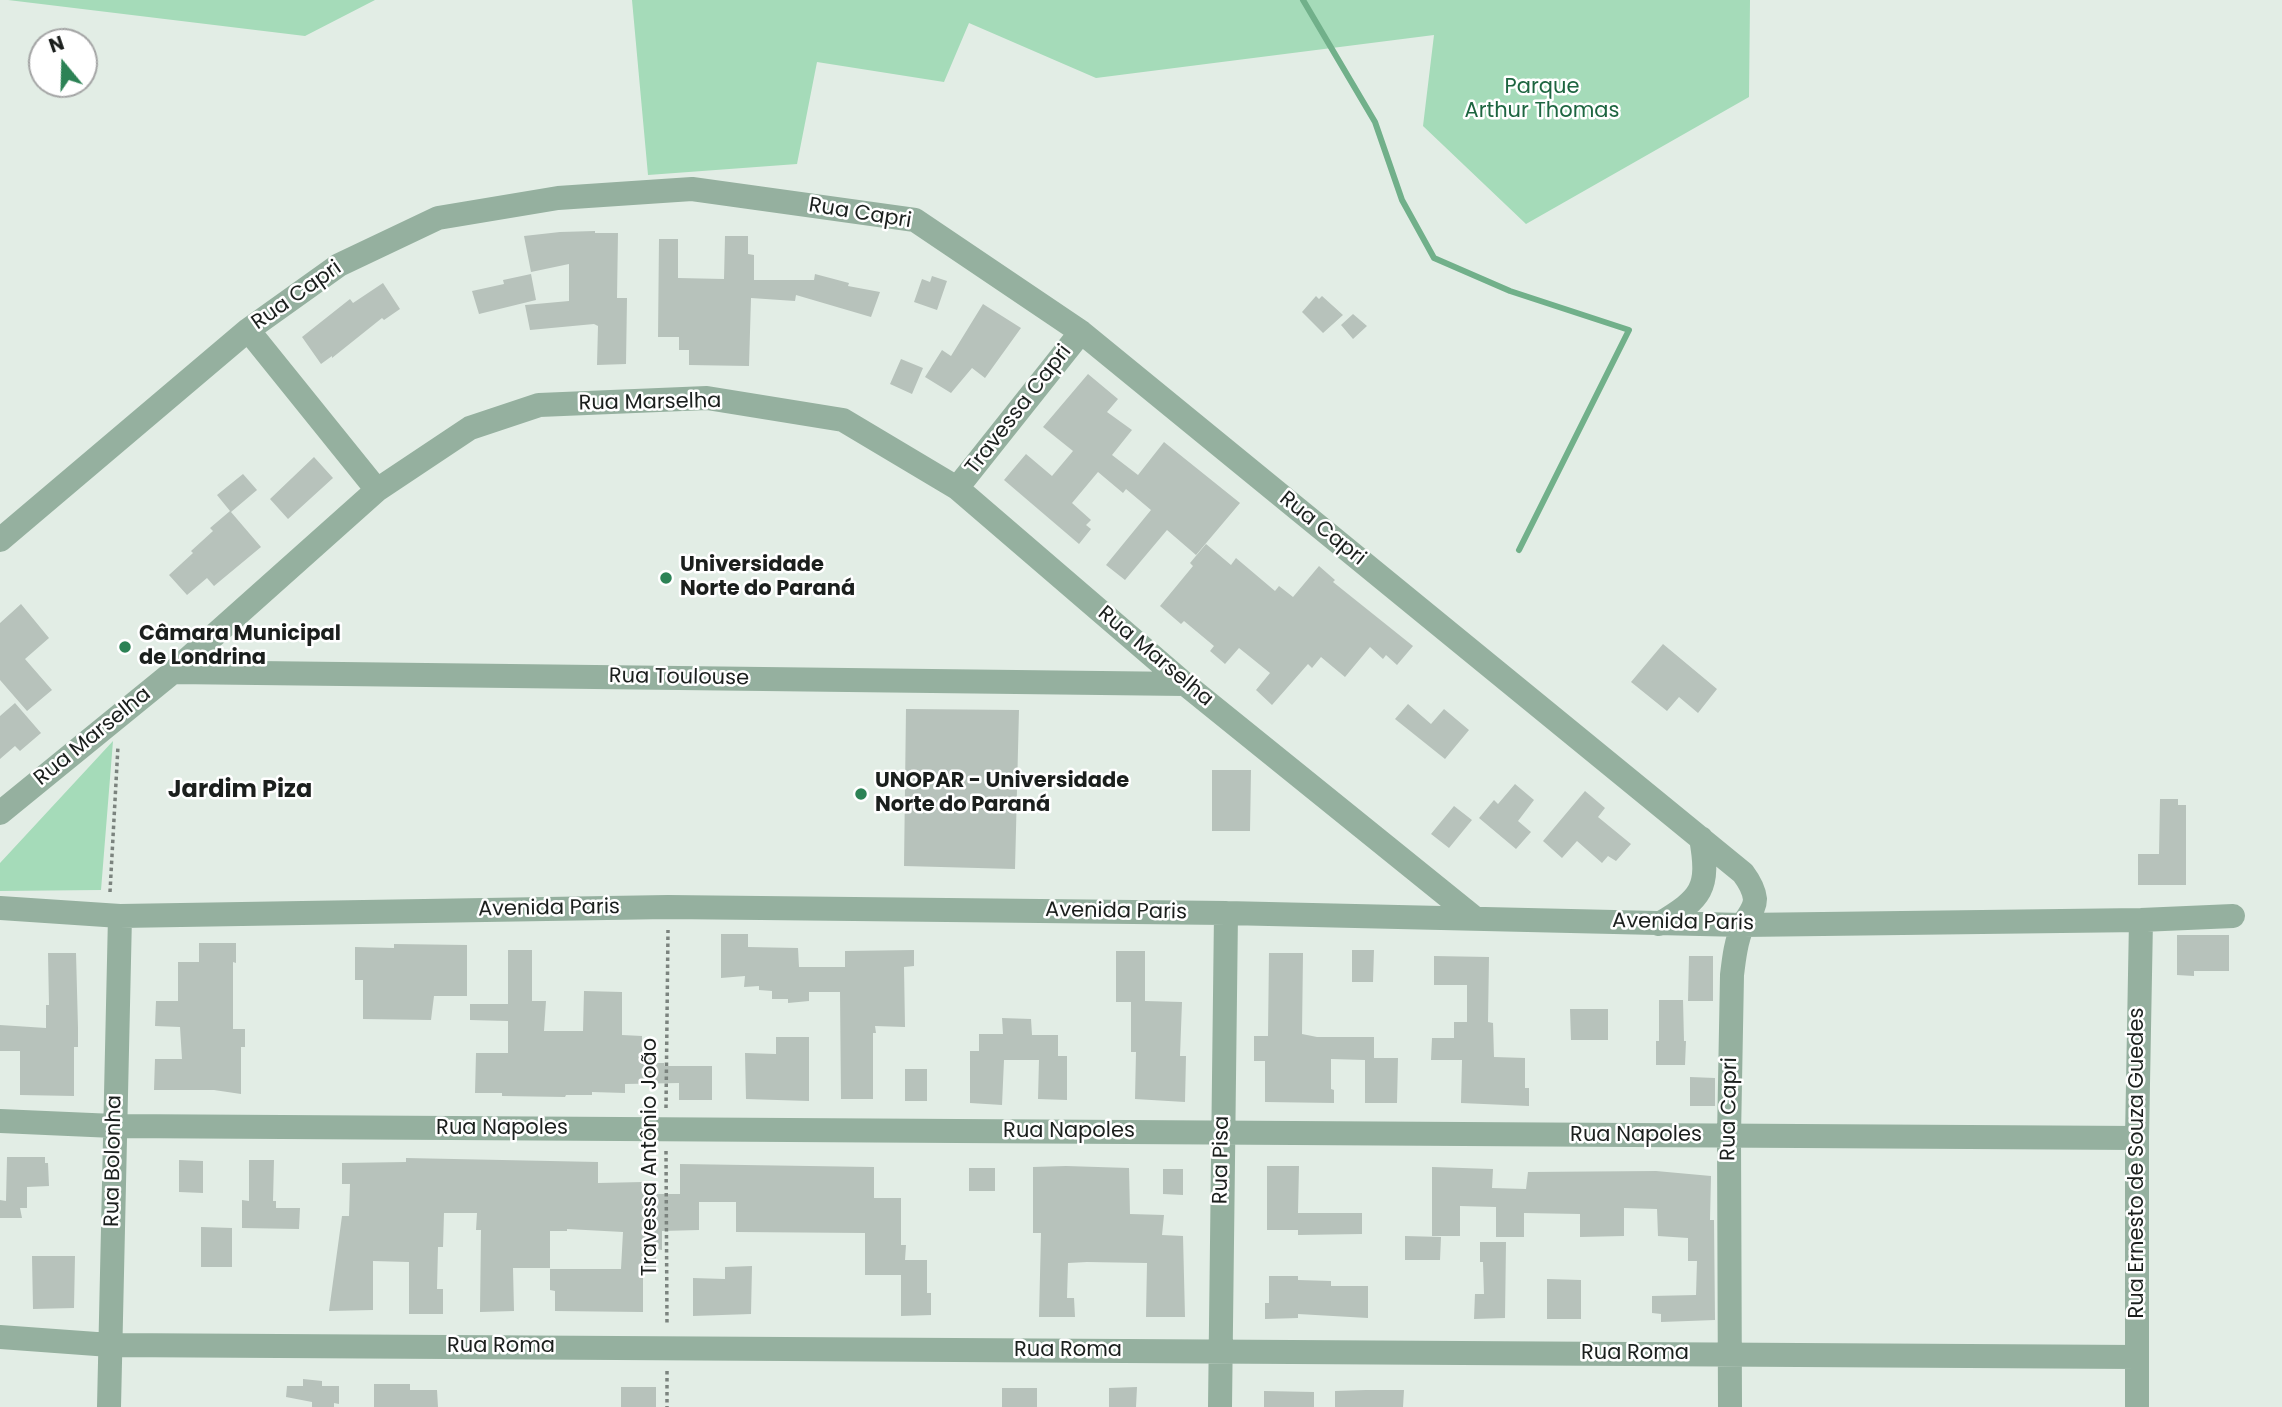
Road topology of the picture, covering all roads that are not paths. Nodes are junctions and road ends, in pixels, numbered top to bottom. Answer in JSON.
{"nodes":[{"id":1,"x":248,"y":330,"type":"junction"},
{"id":2,"x":1081,"y":332,"type":"junction"},
{"id":3,"x":957,"y":488,"type":"junction"},
{"id":4,"x":377,"y":490,"type":"junction"},
{"id":5,"x":0,"y":540,"type":"edge"},
{"id":6,"x":173,"y":672,"type":"junction"},
{"id":7,"x":1185,"y":684,"type":"junction"},
{"id":8,"x":0,"y":813,"type":"edge"},
{"id":9,"x":1701,"y":838,"type":"junction"},
{"id":10,"x":0,"y":908,"type":"edge"},
{"id":11,"x":1226,"y":913,"type":"junction"},
{"id":12,"x":114,"y":916,"type":"junction"},
{"id":13,"x":2233,"y":916,"type":"dead end"},
{"id":14,"x":1476,"y":919,"type":"junction"},
{"id":15,"x":2141,"y":920,"type":"junction"},
{"id":16,"x":1658,"y":924,"type":"junction"},
{"id":17,"x":1743,"y":925,"type":"junction"},
{"id":18,"x":0,"y":1121,"type":"edge"},
{"id":19,"x":114,"y":1126,"type":"junction"},
{"id":20,"x":1222,"y":1133,"type":"junction"},
{"id":21,"x":1729,"y":1136,"type":"junction"},
{"id":22,"x":2137,"y":1139,"type":"junction"},
{"id":23,"x":0,"y":1337,"type":"edge"},
{"id":24,"x":110,"y":1345,"type":"junction"},
{"id":25,"x":1220,"y":1352,"type":"junction"},
{"id":26,"x":1731,"y":1354,"type":"junction"},
{"id":27,"x":2137,"y":1357,"type":"junction"},
{"id":28,"x":109,"y":1407,"type":"edge"},
{"id":29,"x":1220,"y":1407,"type":"edge"},
{"id":30,"x":1730,"y":1407,"type":"edge"},
{"id":31,"x":2137,"y":1407,"type":"edge"}],
"edges":[{"from":1,"to":2,"type":"street","name":"Rua Capri"},
{"from":1,"to":4,"type":"street"},
{"from":1,"to":5,"type":"street","name":"Rua Capri"},
{"from":2,"to":3,"type":"street","name":"Travessa Capri"},
{"from":2,"to":9,"type":"street","name":"Rua Capri"},
{"from":3,"to":4,"type":"street","name":"Rua Marselha"},
{"from":3,"to":7,"type":"street","name":"Rua Marselha"},
{"from":4,"to":6,"type":"street","name":"Rua Marselha"},
{"from":6,"to":7,"type":"street","name":"Rua Toulouse"},
{"from":6,"to":8,"type":"street","name":"Rua Marselha"},
{"from":7,"to":14,"type":"street","name":"Rua Marselha"},
{"from":9,"to":16,"type":"street"},
{"from":9,"to":17,"type":"street","name":"Rua Capri"},
{"from":10,"to":12,"type":"street","name":"Avenida Paris"},
{"from":11,"to":12,"type":"street","name":"Avenida Paris"},
{"from":11,"to":14,"type":"street","name":"Avenida Paris"},
{"from":11,"to":20,"type":"street","name":"Rua Pisa"},
{"from":12,"to":19,"type":"street","name":"Rua Bolonha"},
{"from":13,"to":15,"type":"street","name":"Avenida Paris"},
{"from":14,"to":16,"type":"street","name":"Avenida Paris"},
{"from":15,"to":17,"type":"street","name":"Avenida Paris"},
{"from":15,"to":22,"type":"street","name":"Rua Ernesto de Souza Guedes"},
{"from":16,"to":17,"type":"street","name":"Avenida Paris"},
{"from":17,"to":21,"type":"street","name":"Rua Capri"},
{"from":18,"to":19,"type":"street","name":"Rua Napoles"},
{"from":19,"to":20,"type":"street","name":"Rua Napoles"},
{"from":19,"to":24,"type":"street","name":"Rua Bolonha"},
{"from":20,"to":21,"type":"street","name":"Rua Napoles"},
{"from":20,"to":25,"type":"street","name":"Rua Pisa"},
{"from":21,"to":22,"type":"street","name":"Rua Napoles"},
{"from":21,"to":26,"type":"street","name":"Rua Capri"},
{"from":22,"to":27,"type":"street","name":"Rua Ernesto de Souza Guedes"},
{"from":23,"to":24,"type":"street","name":"Rua Roma"},
{"from":24,"to":25,"type":"street","name":"Rua Roma"},
{"from":24,"to":28,"type":"street","name":"Rua Bolonha"},
{"from":25,"to":26,"type":"street","name":"Rua Roma"},
{"from":25,"to":29,"type":"street","name":"Rua Pisa"},
{"from":26,"to":27,"type":"street","name":"Rua Roma"},
{"from":26,"to":30,"type":"street","name":"Rua Capri"},
{"from":27,"to":31,"type":"street","name":"Rua Ernesto de Souza Guedes"}]}
